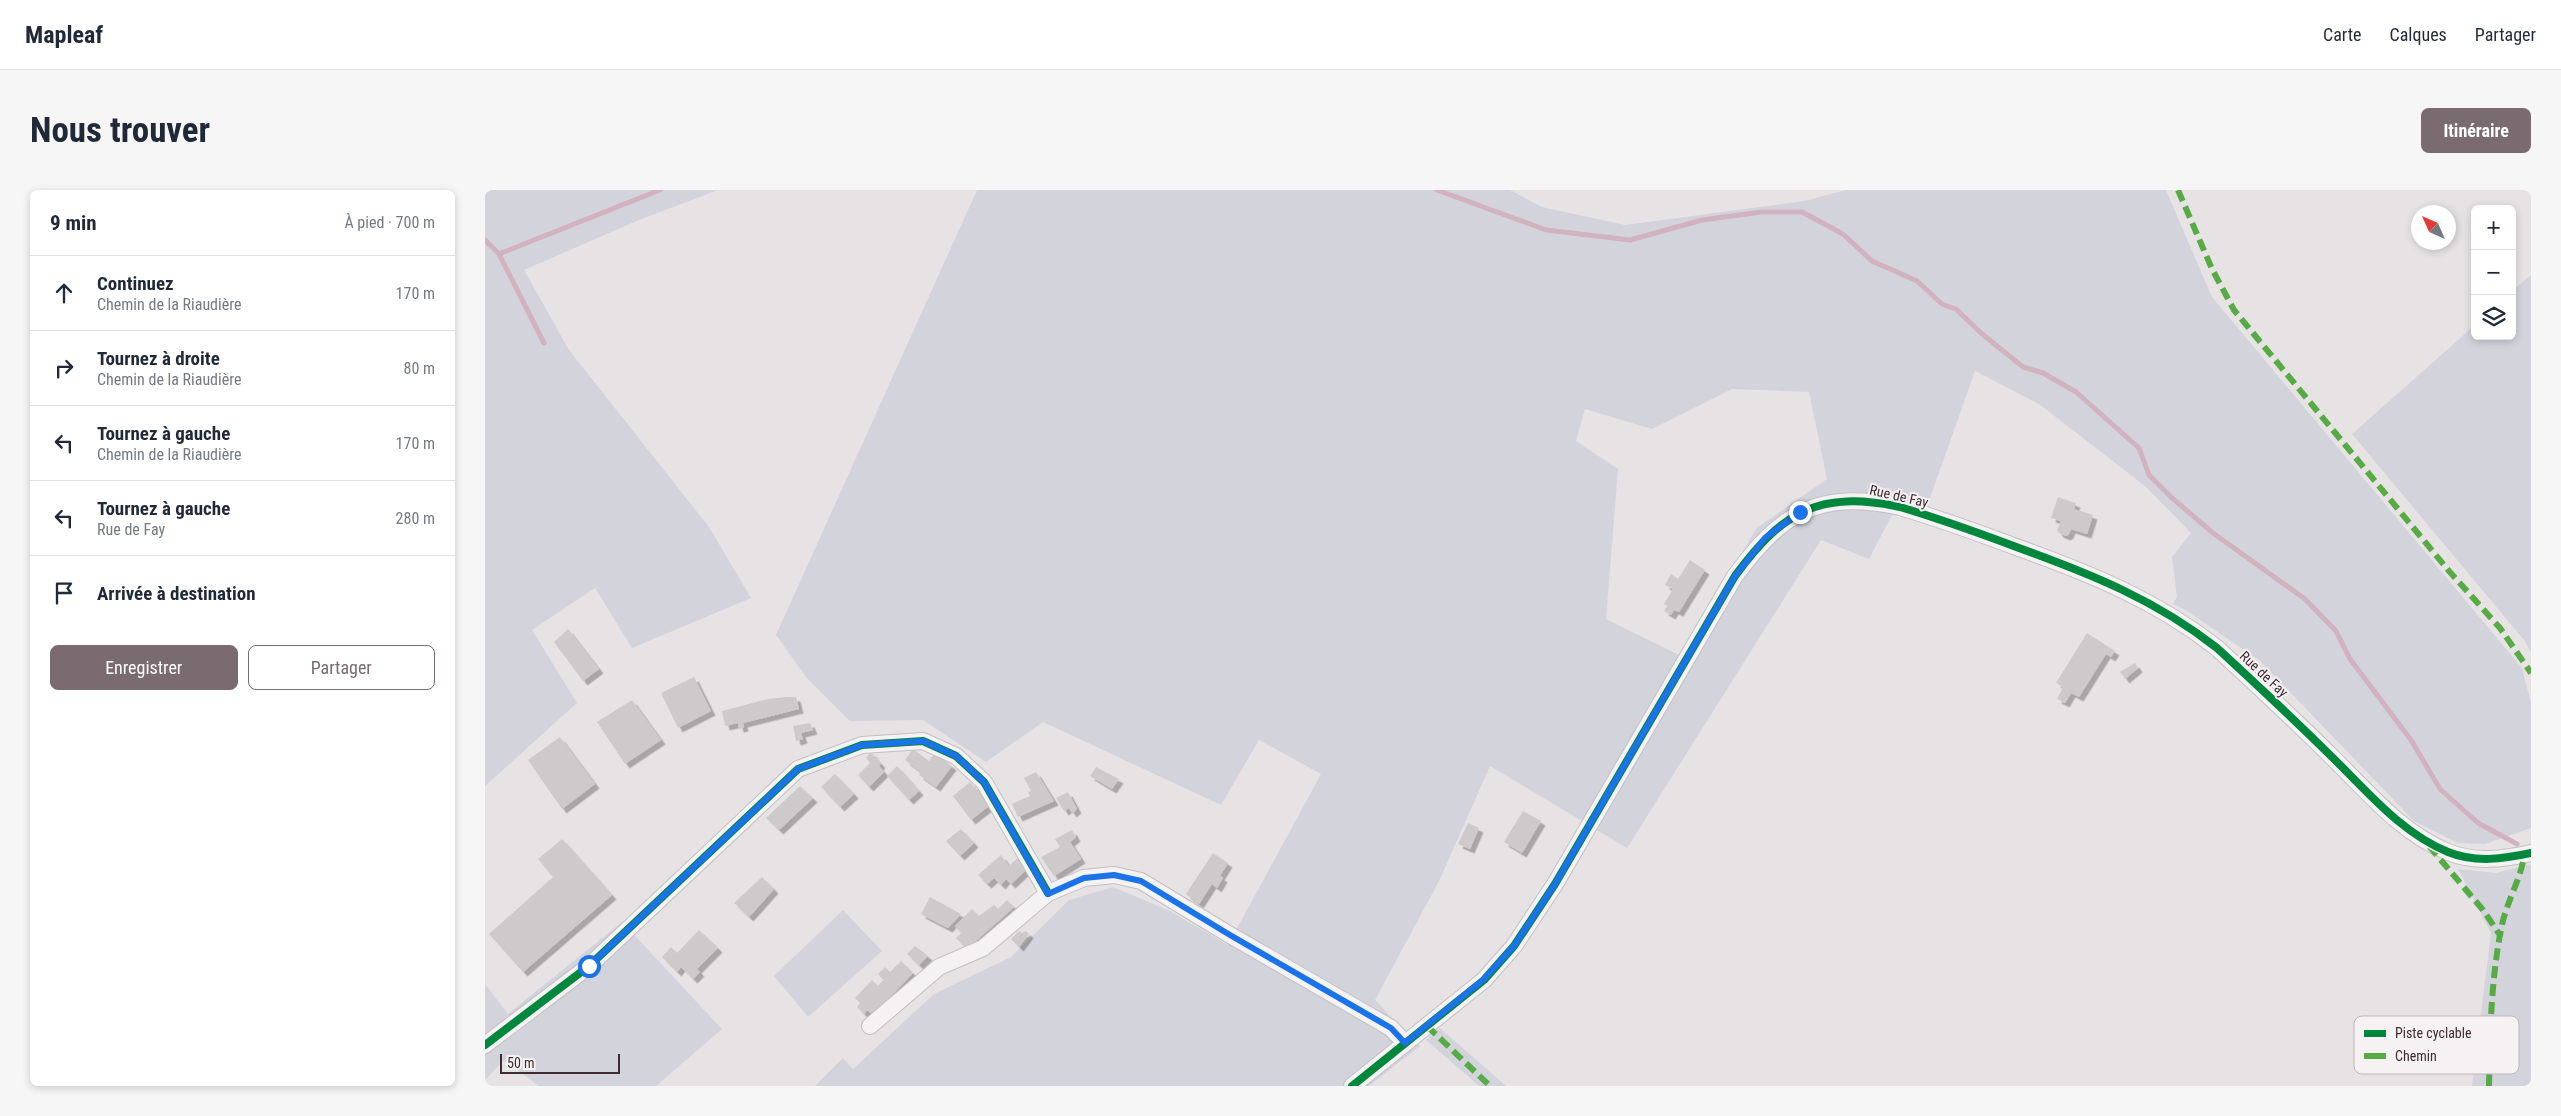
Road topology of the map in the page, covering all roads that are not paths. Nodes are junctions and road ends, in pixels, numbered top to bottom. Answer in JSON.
{"nodes":[{"id":1,"x":2531,"y":853,"type":"edge"},
{"id":2,"x":1048,"y":894,"type":"junction"},
{"id":3,"x":870,"y":1026,"type":"dead end"},
{"id":4,"x":1405,"y":1043,"type":"junction"},
{"id":5,"x":485,"y":1045,"type":"edge"},
{"id":6,"x":1352,"y":1086,"type":"edge"}],
"edges":[{"from":1,"to":4,"type":"street","name":"Rue de Fay"},
{"from":2,"to":3,"type":"street"},
{"from":2,"to":4,"type":"street"},
{"from":2,"to":5,"type":"street"},
{"from":4,"to":6,"type":"street","name":"Rue de Fay"}]}
